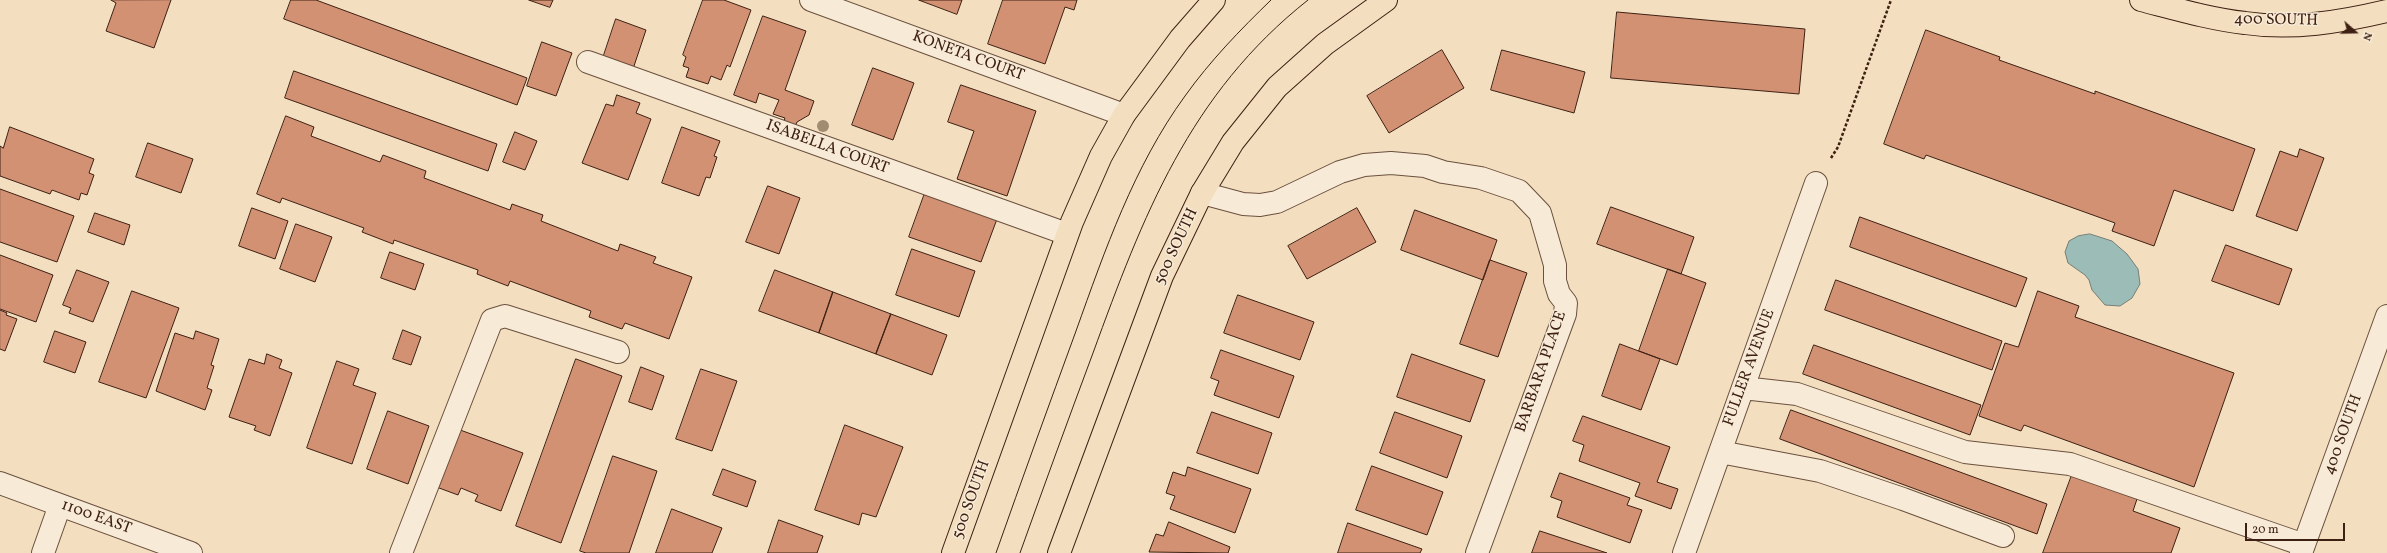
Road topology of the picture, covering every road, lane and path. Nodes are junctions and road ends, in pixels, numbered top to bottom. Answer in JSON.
{"nodes":[{"id":1,"x":811,"y":0,"type":"edge"},
{"id":2,"x":1214,"y":0,"type":"edge"},
{"id":3,"x":1386,"y":0,"type":"edge"},
{"id":4,"x":1891,"y":0,"type":"edge"},
{"id":5,"x":2142,"y":0,"type":"edge"},
{"id":6,"x":2387,"y":12,"type":"edge"},
{"id":7,"x":588,"y":62,"type":"dead end"},
{"id":8,"x":1124,"y":115,"type":"junction"},
{"id":9,"x":1838,"y":147,"type":"dead end"},
{"id":10,"x":1816,"y":183,"type":"dead end"},
{"id":11,"x":1202,"y":193,"type":"junction"},
{"id":12,"x":1067,"y":234,"type":"junction"},
{"id":13,"x":2387,"y":316,"type":"edge"},
{"id":14,"x":618,"y":352,"type":"dead end"},
{"id":15,"x":1743,"y":388,"type":"junction"},
{"id":16,"x":1720,"y":452,"type":"junction"},
{"id":17,"x":0,"y":483,"type":"edge"},
{"id":18,"x":60,"y":505,"type":"junction"},
{"id":19,"x":2003,"y":536,"type":"dead end"},
{"id":20,"x":2302,"y":549,"type":"edge"},
{"id":21,"x":42,"y":553,"type":"edge"},
{"id":22,"x":191,"y":553,"type":"edge"},
{"id":23,"x":401,"y":553,"type":"edge"},
{"id":24,"x":953,"y":553,"type":"edge"},
{"id":25,"x":1059,"y":553,"type":"edge"},
{"id":26,"x":1477,"y":553,"type":"edge"},
{"id":27,"x":1684,"y":553,"type":"edge"}],
"edges":[{"from":1,"to":8,"type":"street","name":"KONETA COURT"},
{"from":2,"to":8,"type":"main road","name":"500 SOUTH"},
{"from":3,"to":11,"type":"main road","name":"500 SOUTH"},
{"from":4,"to":9,"type":"path"},
{"from":5,"to":6,"type":"main road","name":"400 SOUTH"},
{"from":7,"to":12,"type":"street","name":"ISABELLA COURT"},
{"from":8,"to":12,"type":"main road","name":"500 SOUTH"},
{"from":10,"to":15,"type":"street","name":"FULLER AVENUE"},
{"from":11,"to":25,"type":"main road","name":"500 SOUTH"},
{"from":11,"to":26,"type":"street","name":"BARBARA PLACE"},
{"from":12,"to":24,"type":"main road","name":"500 SOUTH"},
{"from":13,"to":20,"type":"street","name":"400 SOUTH"},
{"from":14,"to":23,"type":"street"},
{"from":15,"to":16,"type":"street","name":"FULLER AVENUE"},
{"from":15,"to":20,"type":"street"},
{"from":16,"to":19,"type":"street"},
{"from":16,"to":27,"type":"street","name":"FULLER AVENUE"},
{"from":17,"to":18,"type":"street","name":"1100 EAST"},
{"from":18,"to":21,"type":"street"},
{"from":18,"to":22,"type":"street","name":"1100 EAST"}]}
